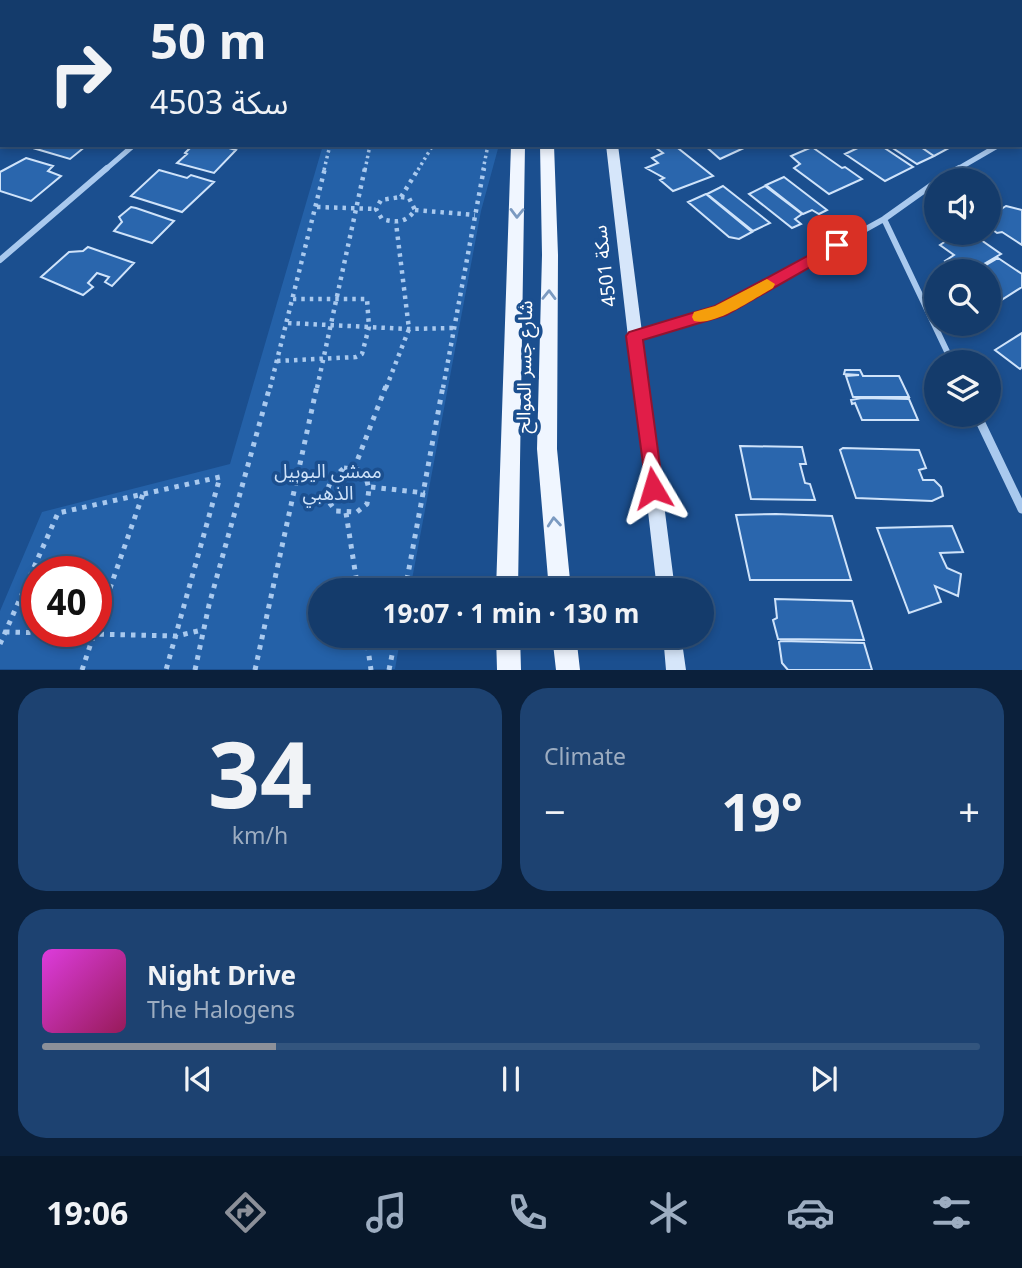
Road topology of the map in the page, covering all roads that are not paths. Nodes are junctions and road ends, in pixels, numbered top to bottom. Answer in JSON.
{"nodes":[{"id":1,"x":132,"y":147,"type":"edge"},
{"id":2,"x":518,"y":147,"type":"edge"},
{"id":3,"x":547,"y":147,"type":"edge"},
{"id":4,"x":612,"y":147,"type":"edge"},
{"id":5,"x":996,"y":147,"type":"edge"},
{"id":6,"x":959,"y":168,"type":"edge"},
{"id":7,"x":924,"y":190,"type":"edge"},
{"id":8,"x":884,"y":219,"type":"junction"},
{"id":9,"x":0,"y":260,"type":"edge"},
{"id":10,"x":634,"y":336,"type":"junction"},
{"id":11,"x":946,"y":350,"type":"edge"},
{"id":12,"x":983,"y":427,"type":"edge"},
{"id":13,"x":1022,"y":509,"type":"edge"},
{"id":14,"x":507,"y":578,"type":"edge"},
{"id":15,"x":559,"y":578,"type":"edge"},
{"id":16,"x":664,"y":578,"type":"edge"},
{"id":17,"x":508,"y":648,"type":"edge"},
{"id":18,"x":565,"y":648,"type":"edge"},
{"id":19,"x":673,"y":648,"type":"edge"},
{"id":20,"x":509,"y":670,"type":"edge"},
{"id":21,"x":568,"y":670,"type":"edge"},
{"id":22,"x":676,"y":670,"type":"edge"}],
"edges":[{"from":1,"to":9,"type":"street"},
{"from":2,"to":14,"type":"main road","name":"شارع جسر الموالح","one_way":true},
{"from":15,"to":3,"type":"main road","name":"شارع جسر الموالح","one_way":true},
{"from":4,"to":10,"type":"street","name":"سكة 4501"},
{"from":5,"to":6,"type":"street"},
{"from":7,"to":8,"type":"street"},
{"from":8,"to":10,"type":"street"},
{"from":8,"to":11,"type":"street"},
{"from":10,"to":16,"type":"street","name":"سكة 4501"},
{"from":12,"to":13,"type":"street"},
{"from":17,"to":20,"type":"main road"},
{"from":18,"to":21,"type":"main road"},
{"from":19,"to":22,"type":"street"}]}
